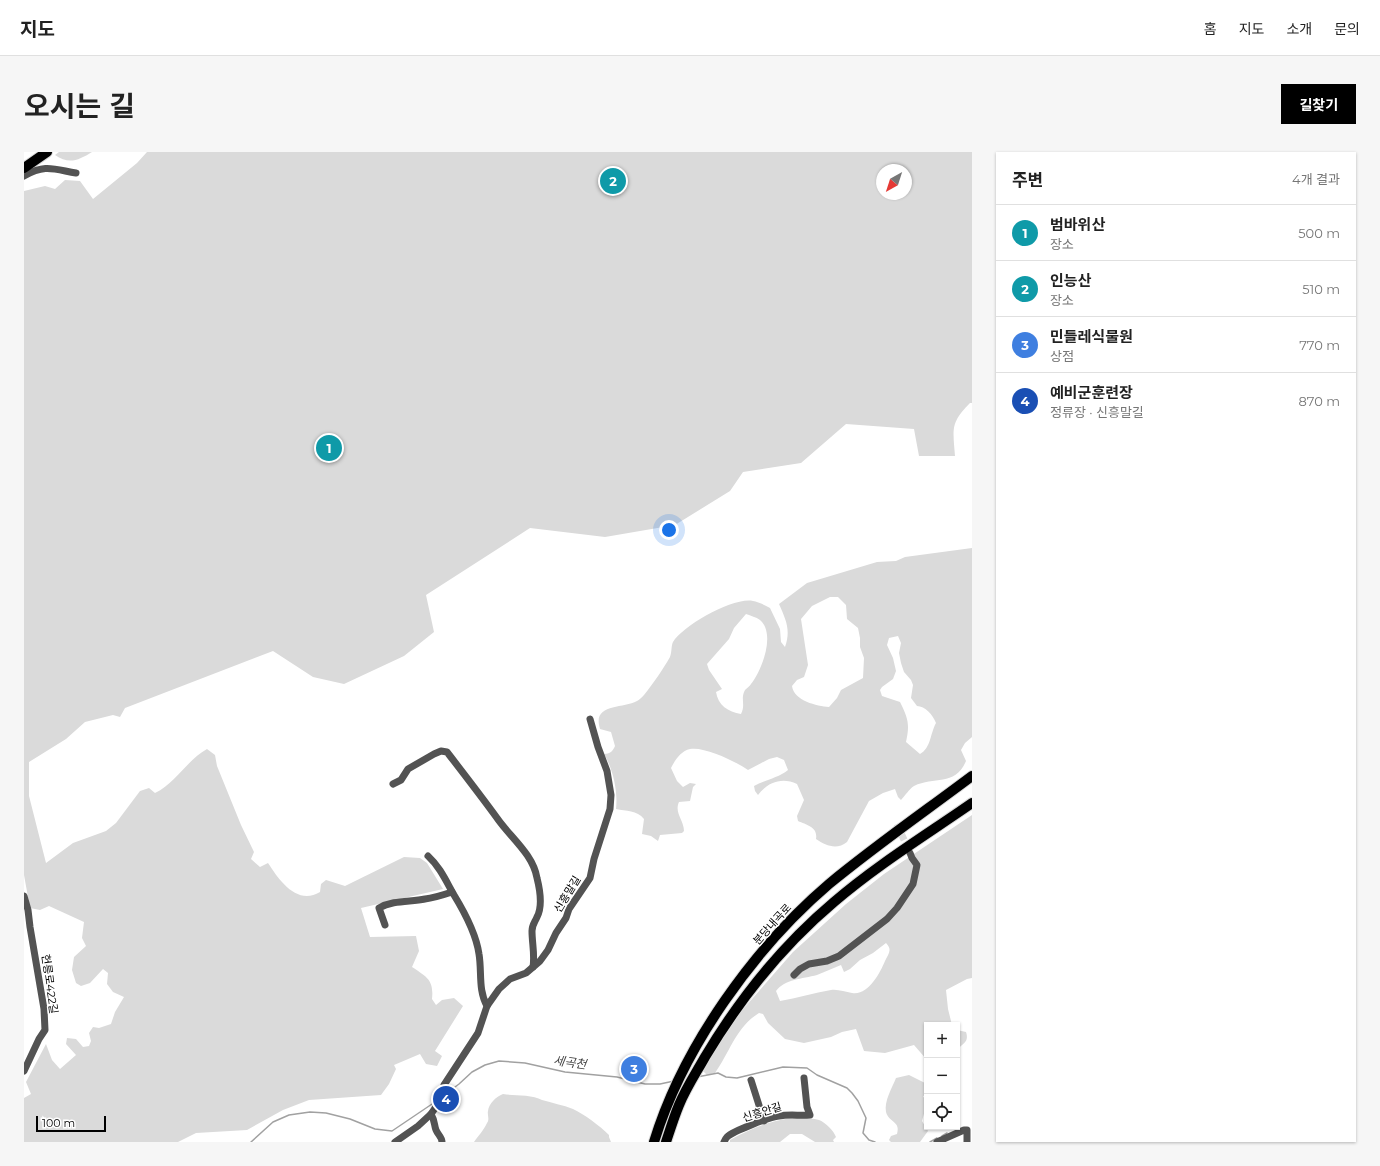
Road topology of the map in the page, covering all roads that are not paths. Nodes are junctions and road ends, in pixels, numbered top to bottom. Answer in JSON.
{"nodes":[{"id":1,"x":46,"y":152,"type":"edge"},
{"id":2,"x":24,"y":168,"type":"edge"},
{"id":3,"x":76,"y":173,"type":"dead end"},
{"id":4,"x":24,"y":176,"type":"edge"},
{"id":5,"x":590,"y":719,"type":"dead end"},
{"id":6,"x":972,"y":776,"type":"edge"},
{"id":7,"x":394,"y":784,"type":"dead end"},
{"id":8,"x":972,"y":804,"type":"edge"},
{"id":9,"x":910,"y":853,"type":"tunnel mouth"},
{"id":10,"x":428,"y":856,"type":"dead end"},
{"id":11,"x":452,"y":892,"type":"junction"},
{"id":12,"x":24,"y":896,"type":"edge"},
{"id":13,"x":385,"y":925,"type":"dead end"},
{"id":14,"x":533,"y":967,"type":"junction"},
{"id":15,"x":794,"y":975,"type":"dead end"},
{"id":16,"x":487,"y":1006,"type":"junction"},
{"id":17,"x":24,"y":1072,"type":"edge"},
{"id":18,"x":804,"y":1078,"type":"dead end"},
{"id":19,"x":751,"y":1080,"type":"dead end"},
{"id":20,"x":431,"y":1114,"type":"junction"},
{"id":21,"x":764,"y":1121,"type":"junction"},
{"id":22,"x":395,"y":1142,"type":"edge"},
{"id":23,"x":442,"y":1142,"type":"edge"},
{"id":24,"x":654,"y":1142,"type":"edge"},
{"id":25,"x":666,"y":1142,"type":"edge"},
{"id":26,"x":724,"y":1142,"type":"edge"},
{"id":27,"x":937,"y":1142,"type":"edge"},
{"id":28,"x":967,"y":1142,"type":"edge"}],
"edges":[{"from":1,"to":2,"type":"highway"},
{"from":3,"to":4,"type":"street"},
{"from":5,"to":14,"type":"street","name":"신흥말길"},
{"from":6,"to":24,"type":"highway","name":"분당내곡로"},
{"from":7,"to":14,"type":"street"},
{"from":8,"to":25,"type":"highway"},
{"from":9,"to":15,"type":"street"},
{"from":10,"to":11,"type":"street"},
{"from":11,"to":13,"type":"street"},
{"from":11,"to":16,"type":"street"},
{"from":12,"to":17,"type":"street","name":"헌릉로422길"},
{"from":14,"to":16,"type":"street","name":"신흥말길"},
{"from":16,"to":20,"type":"street","name":"신흥말길"},
{"from":18,"to":21,"type":"street","name":"신흥안길"},
{"from":19,"to":21,"type":"street"},
{"from":20,"to":22,"type":"street","name":"신흥말길"},
{"from":20,"to":23,"type":"street"},
{"from":21,"to":26,"type":"street","name":"신흥안길"},
{"from":27,"to":28,"type":"street"}]}
